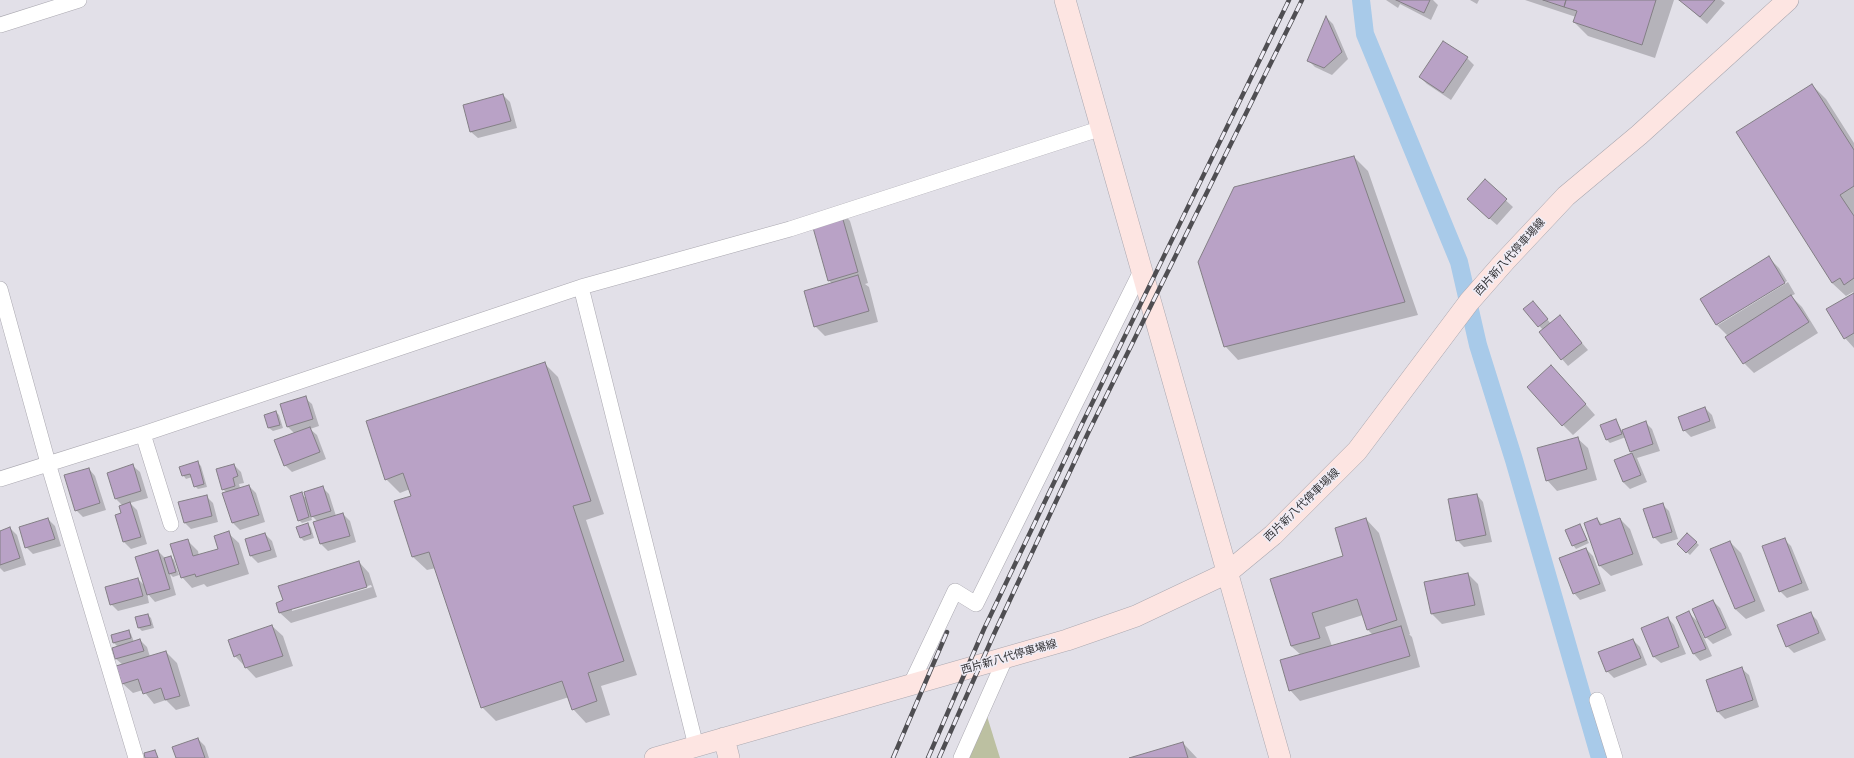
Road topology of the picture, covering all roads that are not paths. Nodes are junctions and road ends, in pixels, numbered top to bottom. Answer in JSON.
{"nodes":[{"id":1,"x":79,"y":0,"type":"edge"},
{"id":2,"x":1065,"y":0,"type":"edge"},
{"id":3,"x":1788,"y":0,"type":"edge"},
{"id":4,"x":0,"y":25,"type":"edge"},
{"id":5,"x":1102,"y":128,"type":"junction"},
{"id":6,"x":1142,"y":269,"type":"junction"},
{"id":7,"x":581,"y":287,"type":"junction"},
{"id":8,"x":0,"y":289,"type":"edge"},
{"id":9,"x":142,"y":434,"type":"junction"},
{"id":10,"x":48,"y":463,"type":"junction"},
{"id":11,"x":0,"y":479,"type":"edge"},
{"id":12,"x":171,"y":524,"type":"dead end"},
{"id":13,"x":1227,"y":573,"type":"junction"},
{"id":14,"x":1005,"y":659,"type":"junction"},
{"id":15,"x":910,"y":686,"type":"junction"},
{"id":16,"x":1597,"y":700,"type":"dead end"},
{"id":17,"x":696,"y":746,"type":"junction"},
{"id":18,"x":726,"y":748,"type":"edge"},
{"id":19,"x":136,"y":758,"type":"edge"},
{"id":20,"x":655,"y":758,"type":"edge"},
{"id":21,"x":961,"y":758,"type":"edge"},
{"id":22,"x":1280,"y":758,"type":"edge"},
{"id":23,"x":1615,"y":758,"type":"edge"}],
"edges":[{"from":1,"to":4,"type":"street"},
{"from":2,"to":5,"type":"main road"},
{"from":3,"to":13,"type":"main road","name":"西片新八代停車場線"},
{"from":5,"to":6,"type":"main road"},
{"from":5,"to":7,"type":"street"},
{"from":6,"to":13,"type":"main road"},
{"from":6,"to":15,"type":"street"},
{"from":7,"to":9,"type":"street"},
{"from":7,"to":17,"type":"street"},
{"from":8,"to":10,"type":"street"},
{"from":9,"to":10,"type":"street"},
{"from":9,"to":12,"type":"street"},
{"from":10,"to":11,"type":"street"},
{"from":10,"to":19,"type":"street"},
{"from":13,"to":14,"type":"main road","name":"西片新八代停車場線"},
{"from":13,"to":22,"type":"main road"},
{"from":14,"to":15,"type":"main road","name":"西片新八代停車場線"},
{"from":14,"to":21,"type":"street"},
{"from":15,"to":18,"type":"main road","name":"西片新八代停車場線"},
{"from":16,"to":23,"type":"street"},
{"from":17,"to":18,"type":"main road","name":"西片新八代停車場線"},
{"from":17,"to":20,"type":"main road","name":"西片新八代停車場線"}]}
